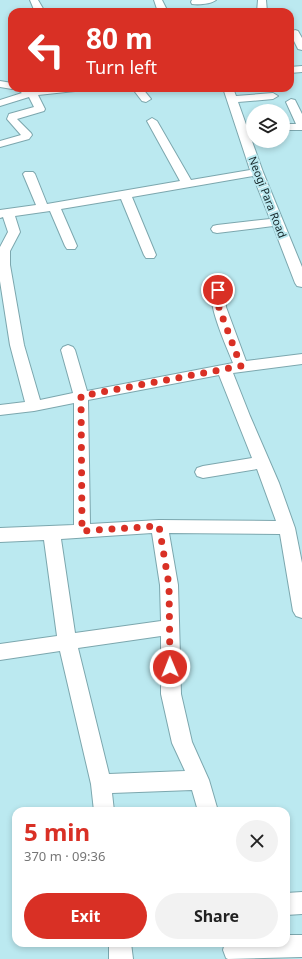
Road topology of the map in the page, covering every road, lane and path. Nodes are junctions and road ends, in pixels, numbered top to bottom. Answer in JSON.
{"nodes":[{"id":1,"x":212,"y":0,"type":"edge"},
{"id":2,"x":195,"y":2,"type":"dead end"},
{"id":3,"x":296,"y":33,"type":"edge"},
{"id":4,"x":302,"y":47,"type":"edge"},
{"id":5,"x":41,"y":92,"type":"edge"},
{"id":6,"x":141,"y":92,"type":"edge"},
{"id":7,"x":229,"y":92,"type":"edge"},
{"id":8,"x":32,"y":93,"type":"junction"},
{"id":9,"x":273,"y":96,"type":"dead end"},
{"id":10,"x":146,"y":98,"type":"dead end"},
{"id":11,"x":232,"y":100,"type":"junction"},
{"id":12,"x":0,"y":102,"type":"edge"},
{"id":13,"x":291,"y":102,"type":"dead end"},
{"id":14,"x":152,"y":121,"type":"dead end"},
{"id":15,"x":246,"y":125,"type":"edge"},
{"id":16,"x":302,"y":126,"type":"edge"},
{"id":17,"x":290,"y":127,"type":"edge"},
{"id":18,"x":0,"y":144,"type":"edge"},
{"id":19,"x":252,"y":148,"type":"edge"},
{"id":20,"x":257,"y":172,"type":"junction"},
{"id":21,"x":29,"y":174,"type":"dead end"},
{"id":22,"x":187,"y":183,"type":"junction"},
{"id":23,"x":125,"y":194,"type":"junction"},
{"id":24,"x":49,"y":207,"type":"junction"},
{"id":25,"x":4,"y":213,"type":"edge"},
{"id":26,"x":277,"y":222,"type":"junction"},
{"id":27,"x":217,"y":228,"type":"dead end"},
{"id":28,"x":71,"y":246,"type":"dead end"},
{"id":29,"x":2,"y":252,"type":"edge"},
{"id":30,"x":296,"y":253,"type":"edge"},
{"id":31,"x":150,"y":254,"type":"dead end"},
{"id":32,"x":2,"y":265,"type":"edge"},
{"id":33,"x":302,"y":283,"type":"edge"},
{"id":34,"x":218,"y":290,"type":"dead end"},
{"id":35,"x":5,"y":308,"type":"edge"},
{"id":36,"x":68,"y":350,"type":"dead end"},
{"id":37,"x":302,"y":359,"type":"edge"},
{"id":38,"x":241,"y":366,"type":"junction"},
{"id":39,"x":224,"y":369,"type":"junction"},
{"id":40,"x":81,"y":396,"type":"junction"},
{"id":41,"x":34,"y":406,"type":"junction"},
{"id":42,"x":0,"y":410,"type":"edge"},
{"id":43,"x":262,"y":462,"type":"junction"},
{"id":44,"x":203,"y":472,"type":"dead end"},
{"id":45,"x":159,"y":526,"type":"junction"},
{"id":46,"x":286,"y":528,"type":"junction"},
{"id":47,"x":82,"y":531,"type":"junction"},
{"id":48,"x":52,"y":533,"type":"junction"},
{"id":49,"x":0,"y":535,"type":"edge"},
{"id":50,"x":302,"y":611,"type":"edge"},
{"id":51,"x":170,"y":627,"type":"junction"},
{"id":52,"x":67,"y":642,"type":"junction"},
{"id":53,"x":0,"y":652,"type":"edge"},
{"id":54,"x":199,"y":780,"type":"junction"},
{"id":55,"x":101,"y":784,"type":"junction"},
{"id":56,"x":104,"y":807,"type":"edge"},
{"id":57,"x":207,"y":807,"type":"edge"},
{"id":58,"x":302,"y":903,"type":"edge"},
{"id":59,"x":290,"y":904,"type":"edge"},
{"id":60,"x":302,"y":946,"type":"edge"},
{"id":61,"x":120,"y":947,"type":"edge"},
{"id":62,"x":288,"y":947,"type":"edge"},
{"id":63,"x":290,"y":947,"type":"edge"},
{"id":64,"x":234,"y":951,"type":"edge"},
{"id":65,"x":121,"y":959,"type":"edge"}],
"edges":[{"from":1,"to":2,"type":"street"},
{"from":3,"to":4,"type":"street"},
{"from":5,"to":8,"type":"street"},
{"from":6,"to":10,"type":"street"},
{"from":7,"to":11,"type":"street","name":"Neogi Para Road"},
{"from":8,"to":12,"type":"street"},
{"from":8,"to":18,"type":"street"},
{"from":9,"to":11,"type":"street"},
{"from":11,"to":15,"type":"street","name":"Neogi Para Road"},
{"from":13,"to":16,"type":"street"},
{"from":14,"to":22,"type":"street"},
{"from":16,"to":17,"type":"street"},
{"from":19,"to":20,"type":"street","name":"Neogi Para Road"},
{"from":20,"to":22,"type":"street"},
{"from":20,"to":26,"type":"street","name":"Neogi Para Road"},
{"from":21,"to":24,"type":"street"},
{"from":22,"to":23,"type":"street"},
{"from":23,"to":24,"type":"street"},
{"from":23,"to":31,"type":"street"},
{"from":24,"to":25,"type":"street"},
{"from":24,"to":28,"type":"street"},
{"from":25,"to":29,"type":"street"},
{"from":26,"to":27,"type":"street"},
{"from":26,"to":30,"type":"street","name":"Neogi Para Road"},
{"from":29,"to":32,"type":"street"},
{"from":30,"to":33,"type":"street","name":"Neogi Para Road"},
{"from":32,"to":35,"type":"street"},
{"from":34,"to":38,"type":"street"},
{"from":35,"to":41,"type":"street"},
{"from":36,"to":40,"type":"street"},
{"from":37,"to":38,"type":"street"},
{"from":38,"to":39,"type":"street"},
{"from":39,"to":40,"type":"street"},
{"from":39,"to":43,"type":"street"},
{"from":40,"to":41,"type":"street"},
{"from":40,"to":47,"type":"street"},
{"from":41,"to":42,"type":"street"},
{"from":43,"to":44,"type":"street"},
{"from":43,"to":46,"type":"street"},
{"from":45,"to":46,"type":"street"},
{"from":45,"to":47,"type":"street"},
{"from":45,"to":51,"type":"street"},
{"from":46,"to":50,"type":"street"},
{"from":47,"to":48,"type":"street"},
{"from":48,"to":49,"type":"street"},
{"from":48,"to":52,"type":"street"},
{"from":51,"to":52,"type":"street"},
{"from":51,"to":54,"type":"street"},
{"from":52,"to":53,"type":"street"},
{"from":52,"to":55,"type":"street"},
{"from":54,"to":55,"type":"street"},
{"from":54,"to":57,"type":"street"},
{"from":55,"to":56,"type":"street"},
{"from":58,"to":59,"type":"street"},
{"from":60,"to":63,"type":"street"},
{"from":61,"to":65,"type":"street"},
{"from":62,"to":64,"type":"street"}]}
